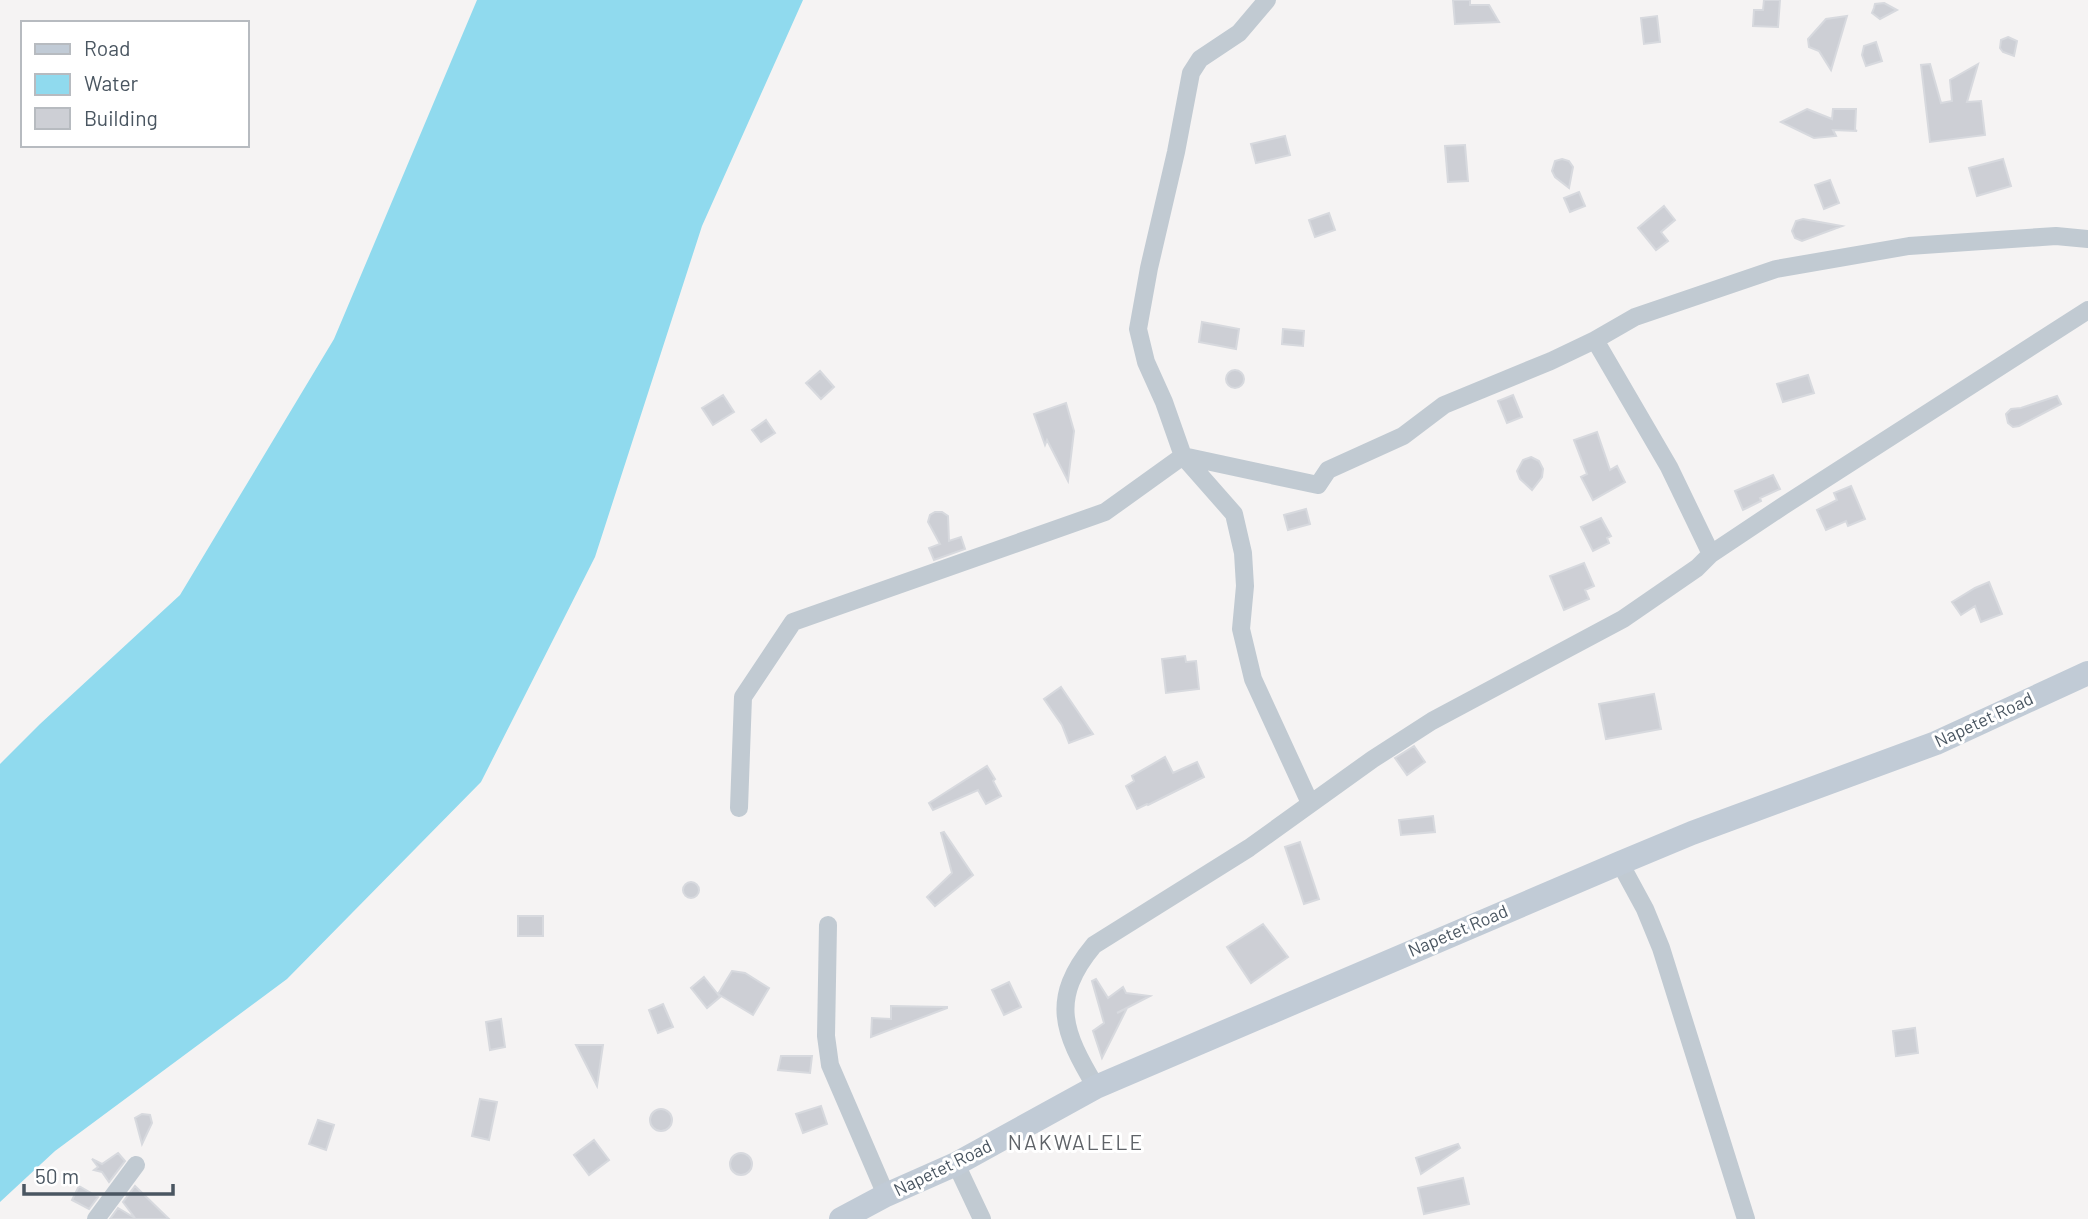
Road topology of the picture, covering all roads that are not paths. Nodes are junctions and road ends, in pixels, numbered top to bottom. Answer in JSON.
{"nodes":[{"id":1,"x":1267,"y":0,"type":"edge"},
{"id":2,"x":2088,"y":239,"type":"edge"},
{"id":3,"x":2088,"y":310,"type":"edge"},
{"id":4,"x":1595,"y":340,"type":"junction"},
{"id":5,"x":1182,"y":456,"type":"junction"},
{"id":6,"x":1711,"y":554,"type":"junction"},
{"id":7,"x":2088,"y":673,"type":"edge"},
{"id":8,"x":1310,"y":803,"type":"junction"},
{"id":9,"x":739,"y":808,"type":"dead end"},
{"id":10,"x":1620,"y":863,"type":"junction"},
{"id":11,"x":828,"y":925,"type":"dead end"},
{"id":12,"x":1096,"y":1087,"type":"junction"},
{"id":13,"x":956,"y":1164,"type":"junction"},
{"id":14,"x":136,"y":1166,"type":"dead end"},
{"id":15,"x":886,"y":1195,"type":"junction"},
{"id":16,"x":96,"y":1219,"type":"edge"},
{"id":17,"x":841,"y":1219,"type":"edge"},
{"id":18,"x":982,"y":1219,"type":"edge"},
{"id":19,"x":1746,"y":1219,"type":"edge"}],
"edges":[{"from":1,"to":5,"type":"street"},
{"from":2,"to":4,"type":"street"},
{"from":3,"to":6,"type":"street"},
{"from":4,"to":5,"type":"street"},
{"from":4,"to":6,"type":"street"},
{"from":5,"to":8,"type":"street"},
{"from":5,"to":9,"type":"street"},
{"from":6,"to":8,"type":"street"},
{"from":7,"to":10,"type":"main road","name":"Napetet Road"},
{"from":8,"to":12,"type":"street"},
{"from":10,"to":12,"type":"main road","name":"Napetet Road"},
{"from":10,"to":19,"type":"street"},
{"from":11,"to":15,"type":"street"},
{"from":12,"to":13,"type":"main road","name":"Napetet Road"},
{"from":13,"to":15,"type":"main road","name":"Napetet Road"},
{"from":13,"to":18,"type":"street"},
{"from":14,"to":16,"type":"street"},
{"from":15,"to":17,"type":"main road","name":"Napetet Road"}]}
